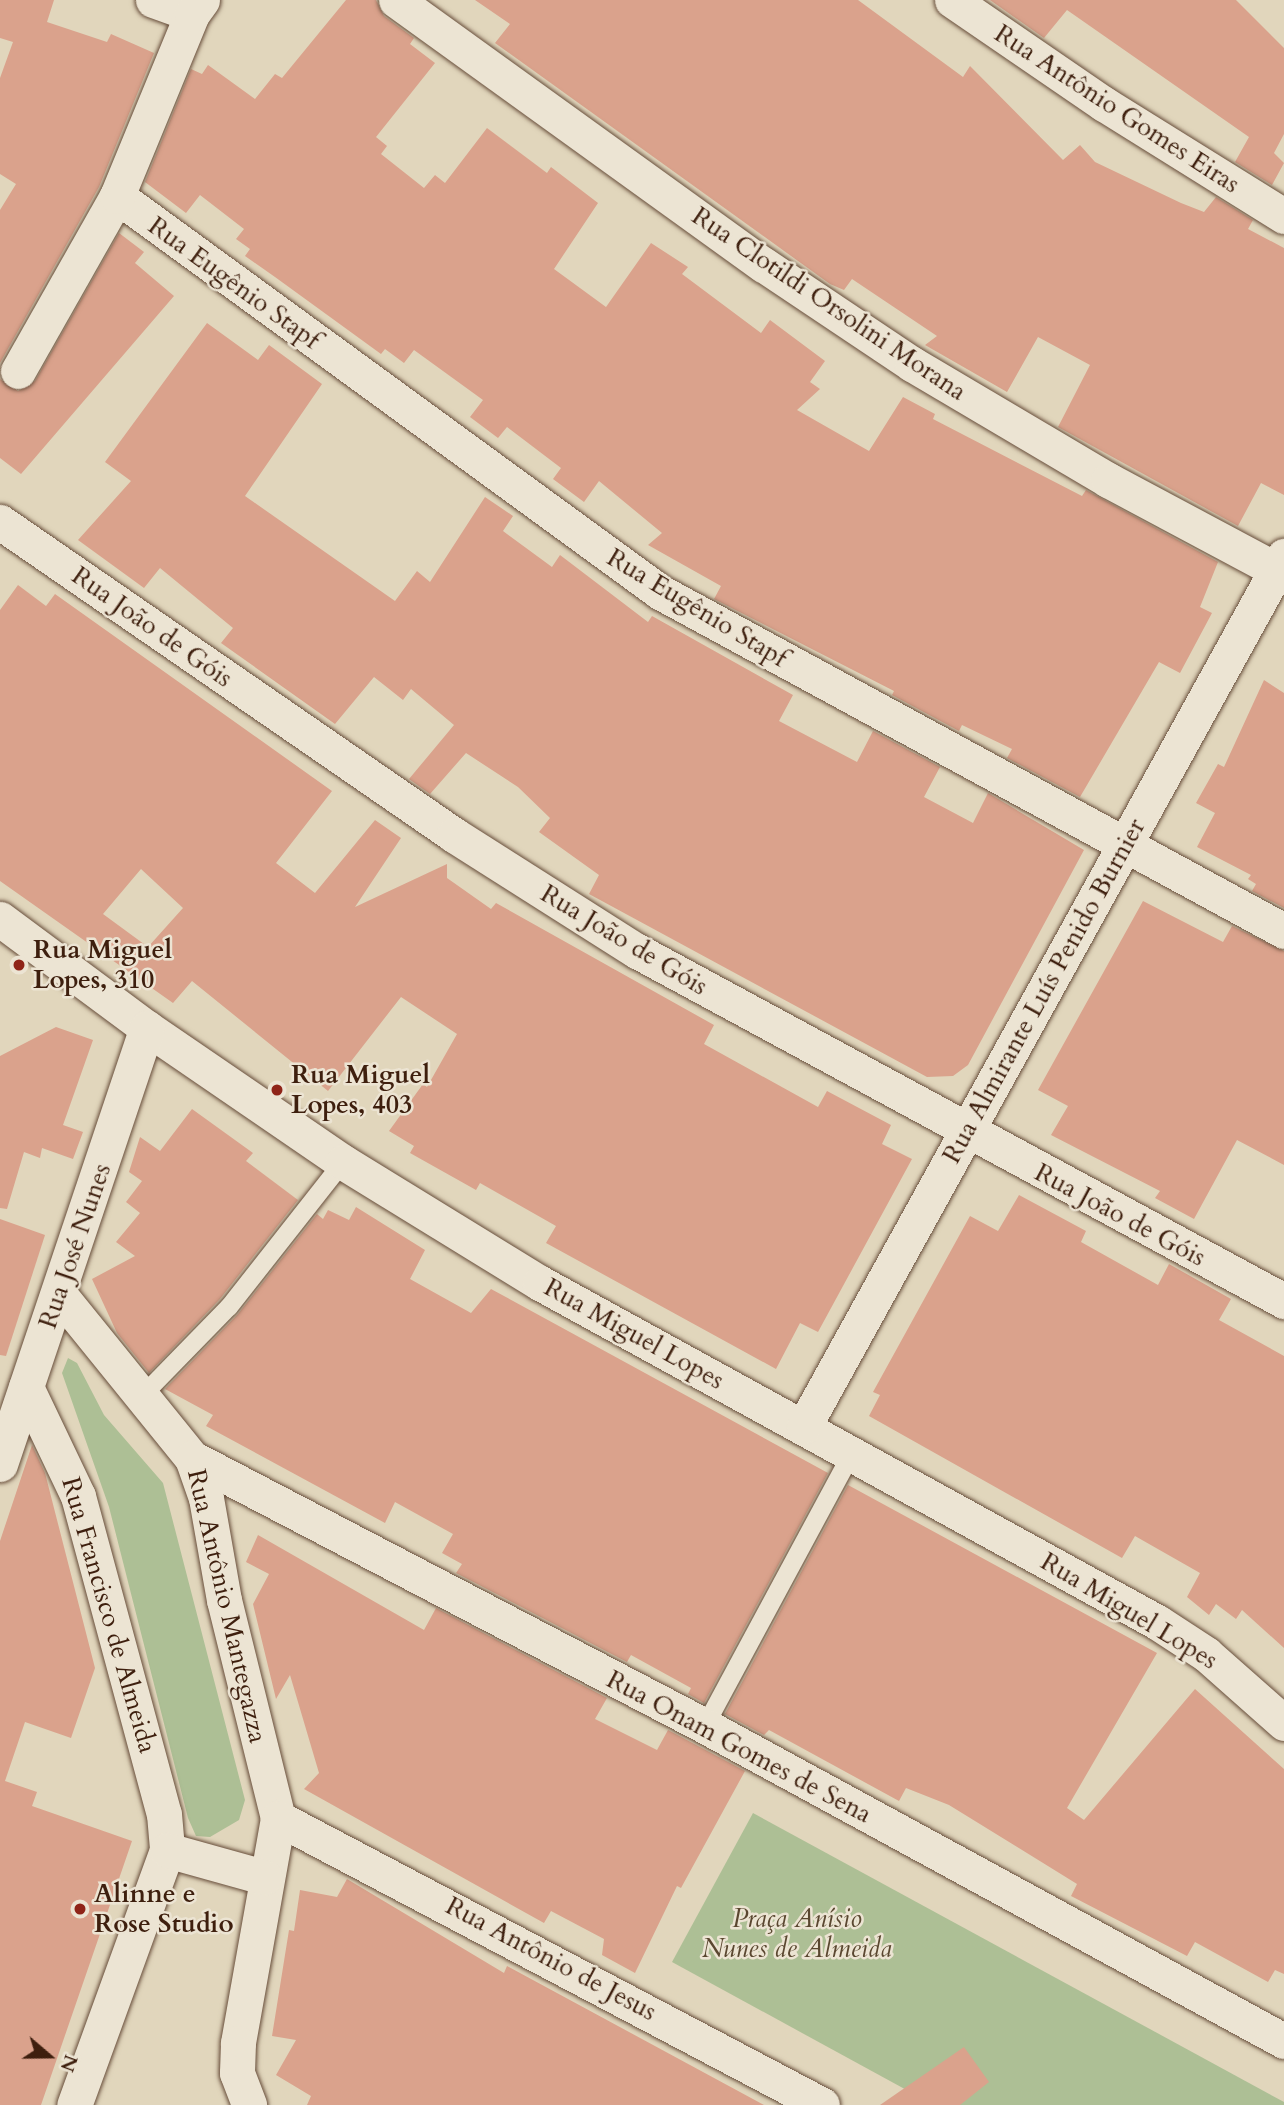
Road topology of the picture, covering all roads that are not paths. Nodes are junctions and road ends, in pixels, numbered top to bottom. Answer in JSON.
{"nodes":[{"id":1,"x":153,"y":0,"type":"edge"},
{"id":2,"x":396,"y":0,"type":"edge"},
{"id":3,"x":952,"y":0,"type":"edge"},
{"id":4,"x":197,"y":7,"type":"edge"},
{"id":5,"x":117,"y":197,"type":"junction"},
{"id":6,"x":1284,"y":216,"type":"edge"},
{"id":7,"x":18,"y":371,"type":"dead end"},
{"id":8,"x":0,"y":522,"type":"edge"},
{"id":9,"x":1281,"y":566,"type":"edge"},
{"id":10,"x":1124,"y":846,"type":"junction"},
{"id":11,"x":0,"y":919,"type":"edge"},
{"id":12,"x":1284,"y":931,"type":"edge"},
{"id":13,"x":147,"y":1028,"type":"junction"},
{"id":14,"x":965,"y":1133,"type":"junction"},
{"id":15,"x":343,"y":1162,"type":"junction"},
{"id":16,"x":59,"y":1294,"type":"junction"},
{"id":17,"x":1284,"y":1301,"type":"edge"},
{"id":18,"x":26,"y":1387,"type":"junction"},
{"id":19,"x":142,"y":1396,"type":"junction"},
{"id":20,"x":804,"y":1426,"type":"junction"},
{"id":21,"x":852,"y":1452,"type":"junction"},
{"id":22,"x":192,"y":1458,"type":"junction"},
{"id":23,"x":0,"y":1464,"type":"edge"},
{"id":24,"x":1284,"y":1723,"type":"edge"},
{"id":25,"x":705,"y":1726,"type":"junction"},
{"id":26,"x":278,"y":1818,"type":"junction"},
{"id":27,"x":167,"y":1850,"type":"junction"},
{"id":28,"x":264,"y":1877,"type":"junction"},
{"id":29,"x":1284,"y":2041,"type":"edge"},
{"id":30,"x":74,"y":2105,"type":"edge"},
{"id":31,"x":249,"y":2105,"type":"edge"},
{"id":32,"x":822,"y":2105,"type":"edge"}],
"edges":[{"from":1,"to":4,"type":"street"},
{"from":2,"to":9,"type":"street","name":"Rua Clotildi Orsolini Morana"},
{"from":3,"to":6,"type":"street","name":"Rua Antônio Gomes Eiras"},
{"from":4,"to":5,"type":"street"},
{"from":5,"to":7,"type":"street"},
{"from":5,"to":10,"type":"street","name":"Rua Eugênio Stapf"},
{"from":8,"to":14,"type":"street","name":"Rua João de Góis"},
{"from":9,"to":10,"type":"street","name":"Rua Almirante Luís Penido Burnier"},
{"from":10,"to":12,"type":"street","name":"Rua Eugênio Stapf"},
{"from":10,"to":14,"type":"street","name":"Rua Almirante Luís Penido Burnier"},
{"from":11,"to":13,"type":"street","name":"Rua Miguel Lopes"},
{"from":13,"to":15,"type":"street","name":"Rua Miguel Lopes"},
{"from":13,"to":16,"type":"street","name":"Rua José Nunes"},
{"from":14,"to":17,"type":"street","name":"Rua João de Góis"},
{"from":14,"to":20,"type":"street","name":"Rua Almirante Luís Penido Burnier"},
{"from":15,"to":19,"type":"lane"},
{"from":15,"to":20,"type":"street","name":"Rua Miguel Lopes"},
{"from":16,"to":18,"type":"street","name":"Rua José Nunes"},
{"from":16,"to":19,"type":"street","name":"Rua Antônio Mantegazza"},
{"from":18,"to":23,"type":"street","name":"Rua José Nunes"},
{"from":18,"to":27,"type":"street","name":"Rua Francisco de Almeida"},
{"from":19,"to":22,"type":"street","name":"Rua Antônio Mantegazza"},
{"from":20,"to":21,"type":"street","name":"Rua Miguel Lopes"},
{"from":21,"to":24,"type":"street","name":"Rua Miguel Lopes"},
{"from":21,"to":25,"type":"lane"},
{"from":22,"to":25,"type":"street","name":"Rua Onam Gomes de Sena"},
{"from":22,"to":26,"type":"street","name":"Rua Antônio Mantegazza"},
{"from":25,"to":29,"type":"street","name":"Rua Onam Gomes de Sena"},
{"from":26,"to":28,"type":"street","name":"Rua Antônio Mantegazza"},
{"from":26,"to":32,"type":"street","name":"Rua Antônio de Jesus"},
{"from":27,"to":28,"type":"street"},
{"from":27,"to":30,"type":"street","name":"Rua Francisco de Almeida"},
{"from":28,"to":31,"type":"street","name":"Rua Antônio Mantegazza"}]}
